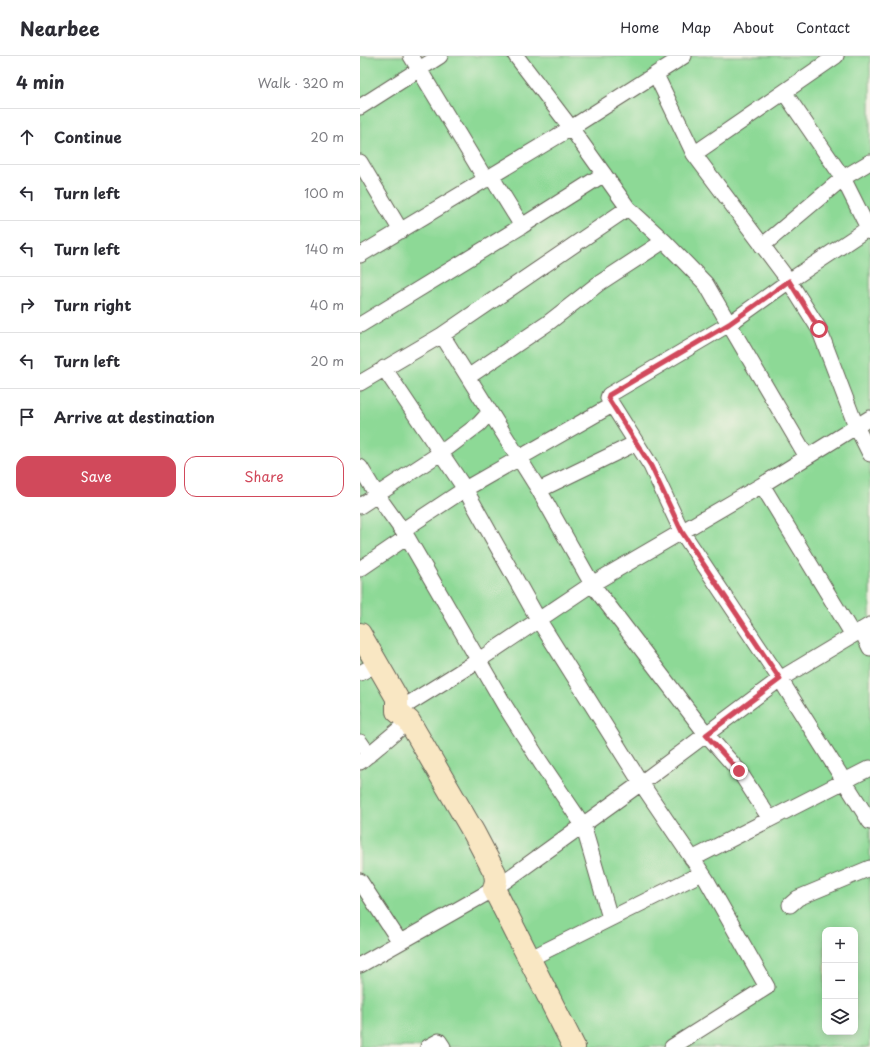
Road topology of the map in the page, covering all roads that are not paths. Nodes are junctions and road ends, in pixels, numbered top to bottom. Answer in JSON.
{"nodes":[{"id":1,"x":411,"y":56,"type":"edge"},
{"id":2,"x":440,"y":56,"type":"edge"},
{"id":3,"x":516,"y":56,"type":"edge"},
{"id":4,"x":836,"y":56,"type":"edge"},
{"id":5,"x":676,"y":58,"type":"edge"},
{"id":6,"x":418,"y":70,"type":"junction"},
{"id":7,"x":656,"y":75,"type":"junction"},
{"id":8,"x":784,"y":92,"type":"junction"},
{"id":9,"x":360,"y":107,"type":"edge"},
{"id":10,"x":571,"y":128,"type":"junction"},
{"id":11,"x":694,"y":154,"type":"junction"},
{"id":12,"x":360,"y":162,"type":"edge"},
{"id":13,"x":870,"y":162,"type":"edge"},
{"id":14,"x":604,"y":174,"type":"junction"},
{"id":15,"x":489,"y":178,"type":"junction"},
{"id":16,"x":843,"y":178,"type":"junction"},
{"id":17,"x":628,"y":208,"type":"junction"},
{"id":18,"x":522,"y":226,"type":"junction"},
{"id":19,"x":869,"y":229,"type":"edge"},
{"id":20,"x":401,"y":231,"type":"junction"},
{"id":21,"x":664,"y":242,"type":"junction"},
{"id":22,"x":762,"y":246,"type":"junction"},
{"id":23,"x":360,"y":256,"type":"edge"},
{"id":24,"x":789,"y":281,"type":"junction"},
{"id":25,"x":729,"y":324,"type":"junction"},
{"id":26,"x":360,"y":325,"type":"edge"},
{"id":27,"x":442,"y":335,"type":"junction"},
{"id":28,"x":384,"y":368,"type":"junction"},
{"id":29,"x":468,"y":377,"type":"junction"},
{"id":30,"x":360,"y":383,"type":"edge"},
{"id":31,"x":612,"y":405,"type":"junction"},
{"id":32,"x":490,"y":412,"type":"junction"},
{"id":33,"x":870,"y":418,"type":"edge"},
{"id":34,"x":856,"y":426,"type":"junction"},
{"id":35,"x":636,"y":443,"type":"junction"},
{"id":36,"x":442,"y":452,"type":"junction"},
{"id":37,"x":870,"y":454,"type":"edge"},
{"id":38,"x":807,"y":457,"type":"junction"},
{"id":39,"x":519,"y":458,"type":"junction"},
{"id":40,"x":360,"y":467,"type":"edge"},
{"id":41,"x":762,"y":485,"type":"junction"},
{"id":42,"x":465,"y":489,"type":"junction"},
{"id":43,"x":539,"y":490,"type":"junction"},
{"id":44,"x":377,"y":495,"type":"junction"},
{"id":45,"x":360,"y":506,"type":"edge"},
{"id":46,"x":682,"y":532,"type":"junction"},
{"id":47,"x":405,"y":534,"type":"junction"},
{"id":48,"x":360,"y":568,"type":"edge"},
{"id":49,"x":592,"y":584,"type":"junction"},
{"id":50,"x":538,"y":618,"type":"junction"},
{"id":51,"x":861,"y":630,"type":"edge"},
{"id":52,"x":360,"y":634,"type":"edge"},
{"id":53,"x":870,"y":648,"type":"edge"},
{"id":54,"x":479,"y":660,"type":"junction"},
{"id":55,"x":368,"y":668,"type":"edge"},
{"id":56,"x":780,"y":679,"type":"junction"},
{"id":57,"x":403,"y":716,"type":"junction"},
{"id":58,"x":706,"y":735,"type":"junction"},
{"id":59,"x":360,"y":742,"type":"edge"},
{"id":60,"x":364,"y":759,"type":"edge"},
{"id":61,"x":870,"y":768,"type":"edge"},
{"id":62,"x":845,"y":782,"type":"junction"},
{"id":63,"x":641,"y":783,"type":"junction"},
{"id":64,"x":770,"y":819,"type":"junction"},
{"id":65,"x":870,"y":822,"type":"edge"},
{"id":66,"x":583,"y":824,"type":"junction"},
{"id":67,"x":692,"y":859,"type":"junction"},
{"id":68,"x":870,"y":868,"type":"edge"},
{"id":69,"x":702,"y":873,"type":"junction"},
{"id":70,"x":360,"y":881,"type":"edge"},
{"id":71,"x":494,"y":889,"type":"junction"},
{"id":72,"x":790,"y":905,"type":"dead end"},
{"id":73,"x":610,"y":918,"type":"junction"},
{"id":74,"x":400,"y":942,"type":"junction"},
{"id":75,"x":529,"y":959,"type":"junction"},
{"id":76,"x":360,"y":965,"type":"edge"},
{"id":77,"x":428,"y":1047,"type":"edge"},
{"id":78,"x":443,"y":1047,"type":"edge"},
{"id":79,"x":574,"y":1047,"type":"edge"},
{"id":80,"x":672,"y":1047,"type":"edge"}],
"edges":[{"from":1,"to":6,"type":"street"},
{"from":2,"to":6,"type":"street"},
{"from":3,"to":10,"type":"street"},
{"from":4,"to":8,"type":"street"},
{"from":5,"to":7,"type":"street"},
{"from":6,"to":9,"type":"street"},
{"from":6,"to":15,"type":"street"},
{"from":7,"to":10,"type":"street"},
{"from":7,"to":11,"type":"street"},
{"from":8,"to":11,"type":"street"},
{"from":8,"to":16,"type":"street"},
{"from":10,"to":14,"type":"street"},
{"from":10,"to":15,"type":"street"},
{"from":11,"to":22,"type":"street"},
{"from":12,"to":20,"type":"street"},
{"from":13,"to":16,"type":"street"},
{"from":14,"to":17,"type":"street"},
{"from":14,"to":18,"type":"street"},
{"from":15,"to":18,"type":"street"},
{"from":15,"to":20,"type":"street"},
{"from":16,"to":19,"type":"street"},
{"from":16,"to":22,"type":"street"},
{"from":17,"to":21,"type":"street"},
{"from":17,"to":27,"type":"street"},
{"from":18,"to":26,"type":"street"},
{"from":19,"to":24,"type":"street"},
{"from":20,"to":23,"type":"street"},
{"from":21,"to":25,"type":"street"},
{"from":21,"to":29,"type":"street"},
{"from":22,"to":24,"type":"street"},
{"from":24,"to":25,"type":"street"},
{"from":24,"to":34,"type":"street"},
{"from":25,"to":31,"type":"street"},
{"from":25,"to":38,"type":"street"},
{"from":27,"to":28,"type":"street"},
{"from":27,"to":29,"type":"street"},
{"from":28,"to":30,"type":"street"},
{"from":28,"to":36,"type":"street"},
{"from":29,"to":32,"type":"street"},
{"from":31,"to":35,"type":"street"},
{"from":31,"to":39,"type":"street"},
{"from":32,"to":36,"type":"street"},
{"from":32,"to":39,"type":"street"},
{"from":33,"to":34,"type":"street"},
{"from":34,"to":37,"type":"street"},
{"from":34,"to":38,"type":"street"},
{"from":35,"to":43,"type":"street"},
{"from":35,"to":46,"type":"street"},
{"from":36,"to":42,"type":"street"},
{"from":36,"to":44,"type":"street"},
{"from":38,"to":41,"type":"street"},
{"from":39,"to":42,"type":"street"},
{"from":39,"to":43,"type":"street"},
{"from":40,"to":44,"type":"street"},
{"from":41,"to":46,"type":"street"},
{"from":41,"to":51,"type":"street"},
{"from":42,"to":47,"type":"street"},
{"from":42,"to":50,"type":"street"},
{"from":43,"to":49,"type":"street"},
{"from":44,"to":45,"type":"street"},
{"from":44,"to":47,"type":"street"},
{"from":46,"to":49,"type":"street"},
{"from":46,"to":56,"type":"street"},
{"from":47,"to":48,"type":"street"},
{"from":47,"to":54,"type":"street"},
{"from":49,"to":50,"type":"street"},
{"from":49,"to":58,"type":"street"},
{"from":50,"to":54,"type":"street"},
{"from":50,"to":63,"type":"street"},
{"from":51,"to":53,"type":"street"},
{"from":51,"to":56,"type":"street"},
{"from":52,"to":55,"type":"street"},
{"from":54,"to":57,"type":"street"},
{"from":54,"to":66,"type":"street"},
{"from":55,"to":57,"type":"street"},
{"from":56,"to":58,"type":"street"},
{"from":56,"to":62,"type":"street"},
{"from":57,"to":60,"type":"street"},
{"from":57,"to":71,"type":"street"},
{"from":58,"to":63,"type":"street"},
{"from":58,"to":64,"type":"street"},
{"from":59,"to":60,"type":"street"},
{"from":61,"to":62,"type":"street"},
{"from":62,"to":64,"type":"street"},
{"from":62,"to":65,"type":"street"},
{"from":63,"to":66,"type":"street"},
{"from":63,"to":67,"type":"street"},
{"from":64,"to":67,"type":"street"},
{"from":66,"to":71,"type":"street"},
{"from":66,"to":73,"type":"street"},
{"from":67,"to":69,"type":"street"},
{"from":68,"to":72,"type":"street"},
{"from":69,"to":73,"type":"street"},
{"from":69,"to":80,"type":"street"},
{"from":70,"to":74,"type":"street"},
{"from":71,"to":74,"type":"street"},
{"from":71,"to":75,"type":"street"},
{"from":73,"to":75,"type":"street"},
{"from":74,"to":76,"type":"street"},
{"from":75,"to":79,"type":"street"},
{"from":77,"to":78,"type":"street"}]}
